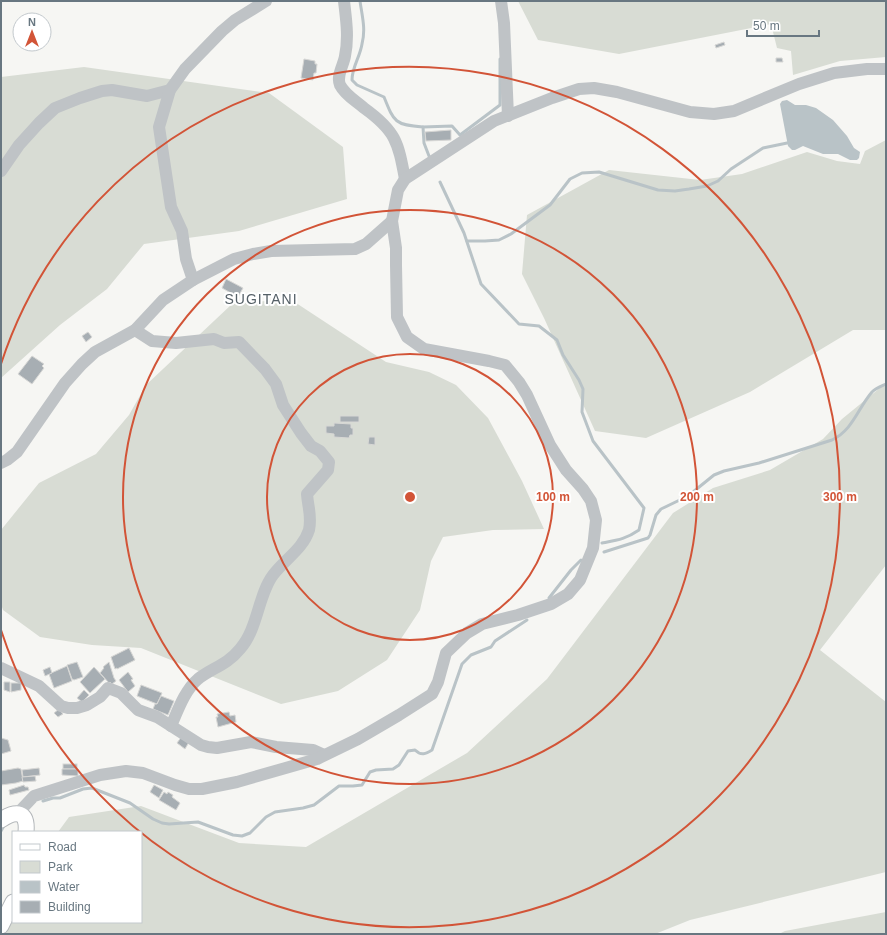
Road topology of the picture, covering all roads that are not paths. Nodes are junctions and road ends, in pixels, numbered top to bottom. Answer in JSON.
{"nodes":[{"id":1,"x":266,"y":1,"type":"edge"},
{"id":2,"x":344,"y":1,"type":"edge"},
{"id":3,"x":501,"y":1,"type":"edge"},
{"id":4,"x":886,"y":69,"type":"edge"},
{"id":5,"x":170,"y":90,"type":"junction"},
{"id":6,"x":508,"y":116,"type":"junction"},
{"id":7,"x":1,"y":171,"type":"edge"},
{"id":8,"x":405,"y":179,"type":"junction"},
{"id":9,"x":392,"y":221,"type":"junction"},
{"id":10,"x":193,"y":280,"type":"junction"},
{"id":11,"x":135,"y":330,"type":"junction"},
{"id":12,"x":1,"y":463,"type":"edge"},
{"id":13,"x":1,"y":668,"type":"edge"},
{"id":14,"x":171,"y":726,"type":"junction"},
{"id":15,"x":324,"y":755,"type":"junction"},
{"id":16,"x":18,"y":813,"type":"junction"},
{"id":17,"x":1,"y":820,"type":"edge"},
{"id":18,"x":26,"y":831,"type":"edge"},
{"id":19,"x":12,"y":904,"type":"edge"},
{"id":20,"x":1,"y":926,"type":"edge"}],
"edges":[{"from":1,"to":5,"type":"street"},
{"from":2,"to":8,"type":"street"},
{"from":3,"to":6,"type":"street"},
{"from":4,"to":6,"type":"street"},
{"from":5,"to":7,"type":"street"},
{"from":5,"to":10,"type":"street"},
{"from":6,"to":8,"type":"street"},
{"from":8,"to":9,"type":"street"},
{"from":9,"to":10,"type":"street"},
{"from":9,"to":15,"type":"street"},
{"from":10,"to":11,"type":"street"},
{"from":11,"to":12,"type":"street"},
{"from":11,"to":14,"type":"street"},
{"from":13,"to":14,"type":"street"},
{"from":14,"to":15,"type":"street"},
{"from":15,"to":16,"type":"street"},
{"from":16,"to":17,"type":"main road"},
{"from":16,"to":18,"type":"main road"},
{"from":19,"to":20,"type":"main road"}]}
